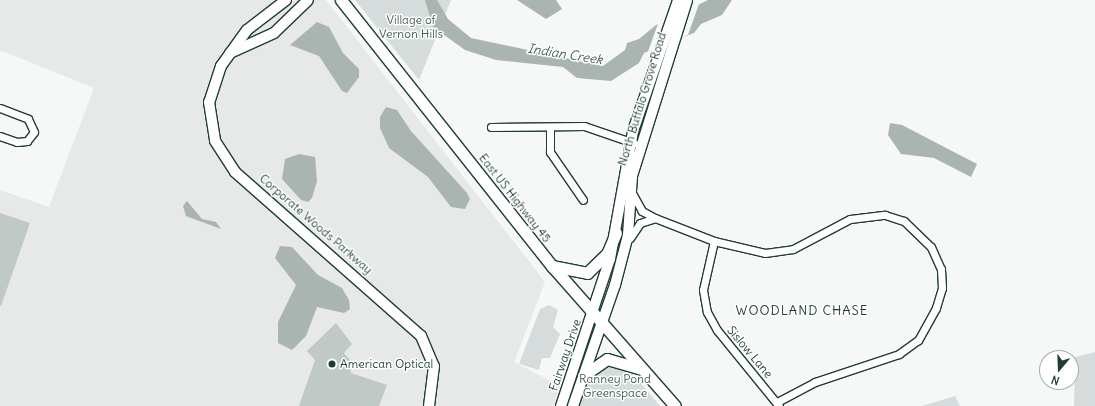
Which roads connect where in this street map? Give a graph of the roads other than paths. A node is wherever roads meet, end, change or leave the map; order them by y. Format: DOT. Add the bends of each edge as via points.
graph roads {
  1 [pos="286,0"];
  2 [pos="308,0"];
  3 [pos="341,0"];
  4 [pos="687,0"];
  5 [pos="679,6"];
  6 [pos="230,53"];
  7 [pos="0,108"];
  8 [pos="491,127"];
  9 [pos="550,127"];
  10 [pos="0,136"];
  11 [pos="635,143"];
  12 [pos="630,188"];
  13 [pos="583,200"];
  14 [pos="655,218"];
  15 [pos="616,232"];
  16 [pos="714,241"];
  17 [pos="552,266"];
  18 [pos="618,273"];
  19 [pos="594,313"];
  20 [pos="603,323"];
  21 [pos="644,370"];
  22 [pos="584,375"];
  23 [pos="778,404"];
  24 [pos="429,406"];
  25 [pos="561,406"];
  26 [pos="573,406"];
  27 [pos="675,406"];
  1 -- 6 [label="main road, Corporate Woods Parkway" via="247,30"];
  2 -- 6 [label="main road" via="274,33"];
  3 -- 17 [label="main road, East US Highway 45"];
  4 -- 5 [label="main road, North Buffalo Grove Road"];
  5 -- 11 [label="main road, North Buffalo Grove Road"];
  6 -- 24 [label="main road, Corporate Woods Parkway" via="214,81 209,102 211,127 220,152 235,172 421,336 434,366"];
  7 -- 10 [label="street" via="28,118 34,132 27,141 17,142"];
  8 -- 9 [label="street"];
  9 -- 11 [label="street" via="588,126"];
  9 -- 13 [label="street" via="550,152"];
  11 -- 12 [label="main road, North Buffalo Grove Road"];
  11 -- 15 [label="main road, North Buffalo Grove Road"];
  12 -- 14 [label="street" via="642,211"];
  12 -- 18 [label="main road, North Buffalo Grove Road" via="628,235"];
  14 -- 16 [label="street"];
  14 -- 18 [label="street" via="634,228 625,263"];
  15 -- 17 [label="main road" via="607,254 598,266 587,273"];
  15 -- 19 [label="main road, North Buffalo Grove Road"];
  16 -- 23 [label="street, Sislow Lane" via="703,290 707,312 717,330"];
  16 -- 23 [label="street" via="765,254 793,249 850,219 885,215 904,221 924,238 941,269 942,288 936,308 918,340 899,354 815,382"];
  17 -- 19 [label="main road, East US Highway 45"];
  18 -- 20 [label="main road, North Buffalo Grove Road"];
  19 -- 20 [label="main road, East US Highway 45"];
  19 -- 25 [label="main road, Fairway Drive"];
  20 -- 21 [label="main road, East US Highway 45"];
  20 -- 22 [label="main road, Fairway Drive"];
  21 -- 22 [label="main road" via="607,359"];
  21 -- 27 [label="main road, East US Highway 45"];
  22 -- 26 [label="main road, Fairway Drive"];
}
